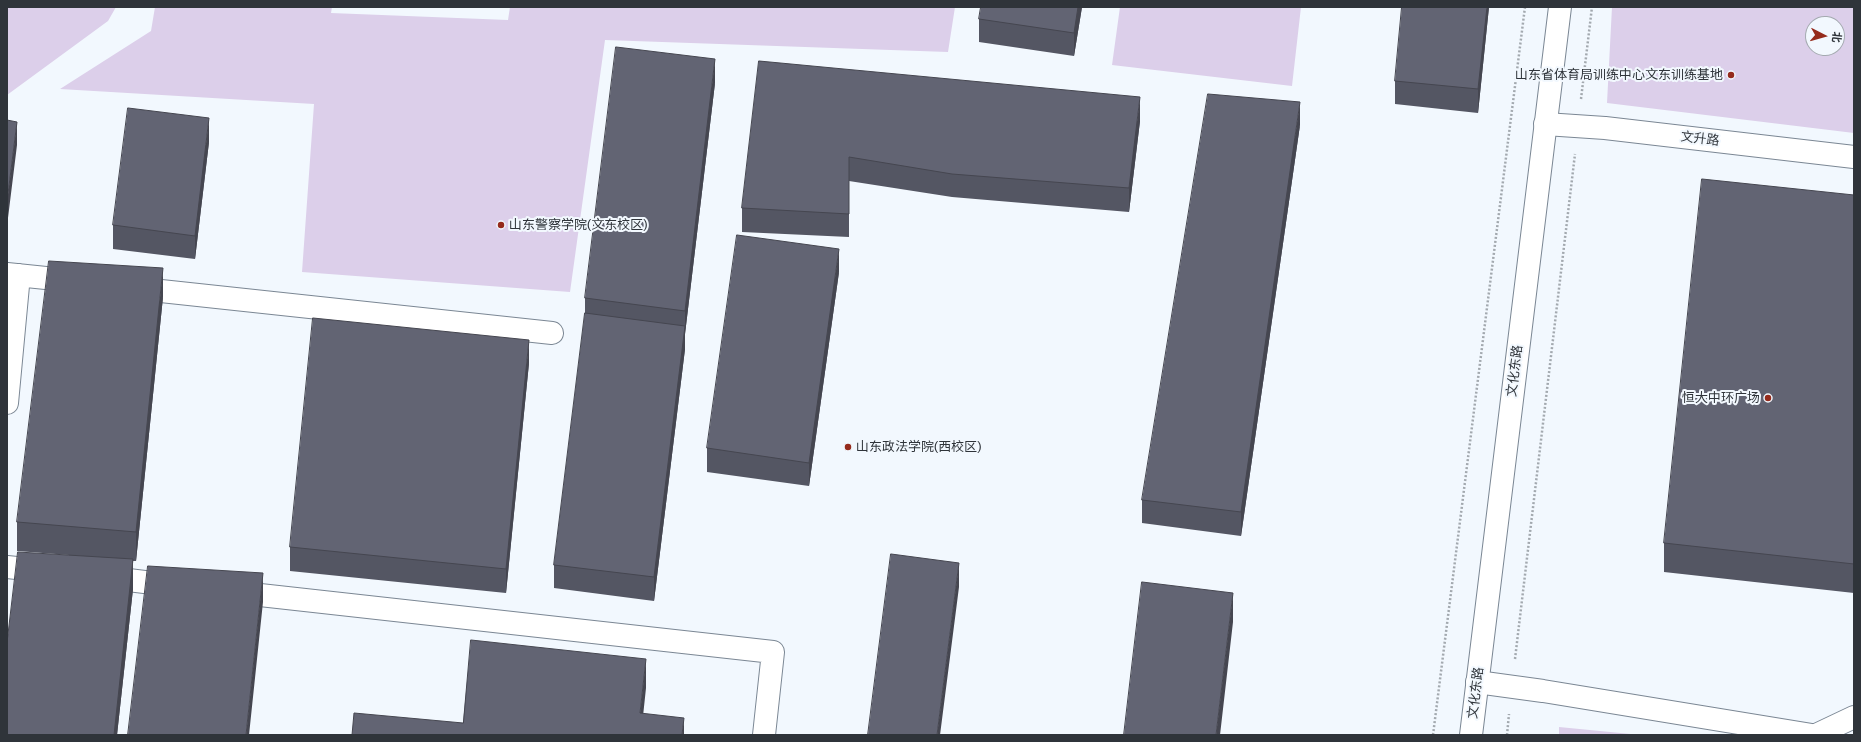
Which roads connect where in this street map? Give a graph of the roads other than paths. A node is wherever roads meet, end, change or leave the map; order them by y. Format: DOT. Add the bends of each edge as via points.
graph roads {
  1 [pos="1560,7"];
  2 [pos="1545,124"];
  3 [pos="1854,157"];
  4 [pos="13,274"];
  5 [pos="552,333"];
  6 [pos="7,403"];
  7 [pos="7,567"];
  8 [pos="193,587"];
  9 [pos="217,590"];
  10 [pos="1477,682"];
  11 [pos="1854,717"];
  12 [pos="764,735"];
  13 [pos="1471,735"];
  14 [pos="1812,735"];
  15 [pos="1816,735"];
  1 -- 2 [label="street, 文化东路"];
  2 -- 3 [label="street, 文升路" via="1605,128"];
  2 -- 10 [label="street, 文化东路"];
  4 -- 5 [label="street"];
  4 -- 6 [label="street"];
  7 -- 8 [label="street"];
  9 -- 12 [label="street" via="773,652"];
  10 -- 13 [label="street, 文化东路"];
  10 -- 14 [label="street"];
  11 -- 15 [label="street"];
}
